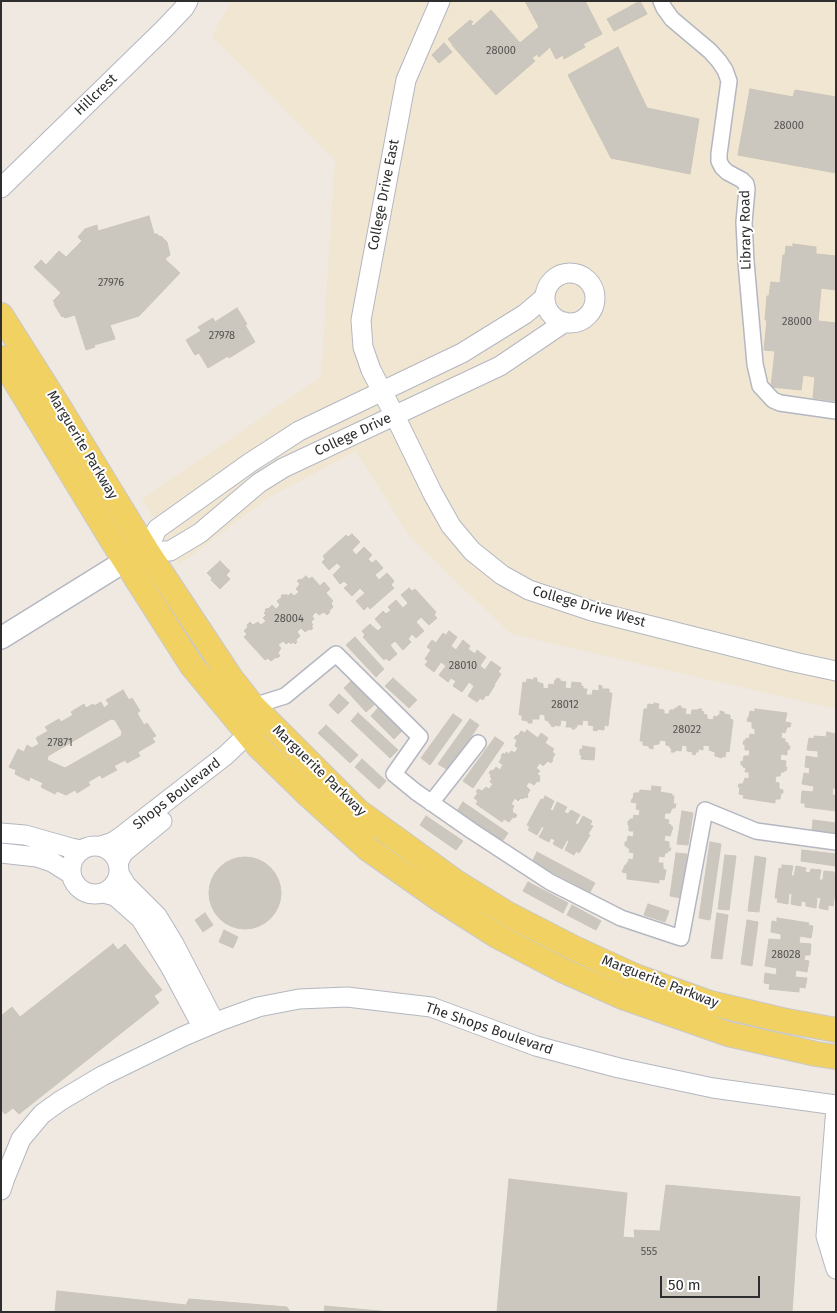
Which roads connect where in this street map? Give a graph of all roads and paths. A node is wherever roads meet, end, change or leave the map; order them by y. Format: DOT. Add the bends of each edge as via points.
graph roads {
  1 [pos="188,1"];
  2 [pos="440,1"];
  3 [pos="661,1"];
  4 [pos="1,188"];
  5 [pos="545,297"];
  6 [pos="1,315"];
  7 [pos="565,322"];
  8 [pos="1,358"];
  9 [pos="383,392"];
  10 [pos="836,411"];
  11 [pos="395,416"];
  12 [pos="147,551"];
  13 [pos="126,560"];
  14 [pos="1,638"];
  15 [pos="836,671"];
  16 [pos="254,706"];
  17 [pos="253,740"];
  18 [pos="478,743"];
  19 [pos="431,803"];
  20 [pos="358,811"];
  21 [pos="1,833"];
  22 [pos="836,842"];
  23 [pos="92,848"];
  24 [pos="1,853"];
  25 [pos="119,869"];
  26 [pos="72,874"];
  27 [pos="104,893"];
  28 [pos="209,1025"];
  29 [pos="836,1030"];
  30 [pos="836,1057"];
  31 [pos="836,1106"];
  32 [pos="1,1190"];
  33 [pos="836,1269"];
  1 -- 4 [label="street, Hillcrest" via="164,29"];
  2 -- 9 [label="street, College Drive East" via="406,80 361,320 363,347"];
  3 -- 10 [label="street, Library Road" via="672,19 710,50 729,81 719,161 727,172 746,184 747,189 744,222 746,262 754,364 760,386 780,403"];
  5 -- 7 [label="street" via="553,316"];
  5 -- 7 [label="street, College Drive" via="551,282 564,274 579,275 591,285 594,300 588,314 582,320"];
  5 -- 9 [label="street, College Drive" via="525,314 462,353"];
  6 -- 12 [label="main road, Marguerite Parkway"];
  7 -- 11 [label="street, College Drive" via="500,366"];
  8 -- 13 [label="main road, Marguerite Parkway"];
  9 -- 11 [label="street, College Drive West"];
  9 -- 12 [label="street, College Drive" via="299,431 251,462 157,530"];
  11 -- 12 [label="street, College Drive" via="283,468 259,483 200,533 170,552"];
  11 -- 15 [label="street, College Drive West" via="451,526 472,550 502,575 529,590 592,611"];
  12 -- 13 [label="main road, College Drive"];
  12 -- 16 [label="main road, Marguerite Parkway" via="231,678"];
  13 -- 14 [label="main road, College Drive"];
  13 -- 17 [label="main road, Marguerite Parkway" via="192,666"];
  16 -- 19 [label="street" via="285,696 336,654 420,737 394,774"];
  16 -- 20 [label="main road, Marguerite Parkway"];
  17 -- 20 [label="main road" via="267,739 336,805"];
  17 -- 23 [label="street, Shops Boulevard" via="226,755 123,835"];
  17 -- 25 [label="street, Shops Boulevard" via="234,764 122,853"];
  17 -- 30 [label="main road, Marguerite Parkway" via="368,849 497,936 562,970 634,1001 728,1034"];
  18 -- 19 [label="street"];
  19 -- 22 [label="street" via="550,882 621,918 681,938 705,810 756,830"];
  20 -- 29 [label="main road, Marguerite Parkway" via="456,882 508,914 617,968 710,1003"];
  21 -- 23 [label="street" via="25,835 71,848"];
  23 -- 25 [label="street" via="112,852"];
  23 -- 26 [label="street" via="78,853 72,864"];
  24 -- 26 [label="street" via="37,857"];
  25 -- 27 [label="street, Shops Boulevard" via="115,884"];
  25 -- 28 [label="street" via="126,886 157,916 174,944"];
  26 -- 27 [label="street" via="82,890 89,894"];
  27 -- 28 [label="street" via="115,896 141,919"];
  28 -- 31 [label="street, The Shops Boulevard" via="258,1007 299,999 347,997 432,1007 536,1046 619,1068 713,1088"];
  28 -- 32 [label="street, The Shops Boulevard" via="96,1079 42,1114 22,1139"];
  31 -- 33 [label="street, The Shops Boulevard" via="826,1236"];
}
